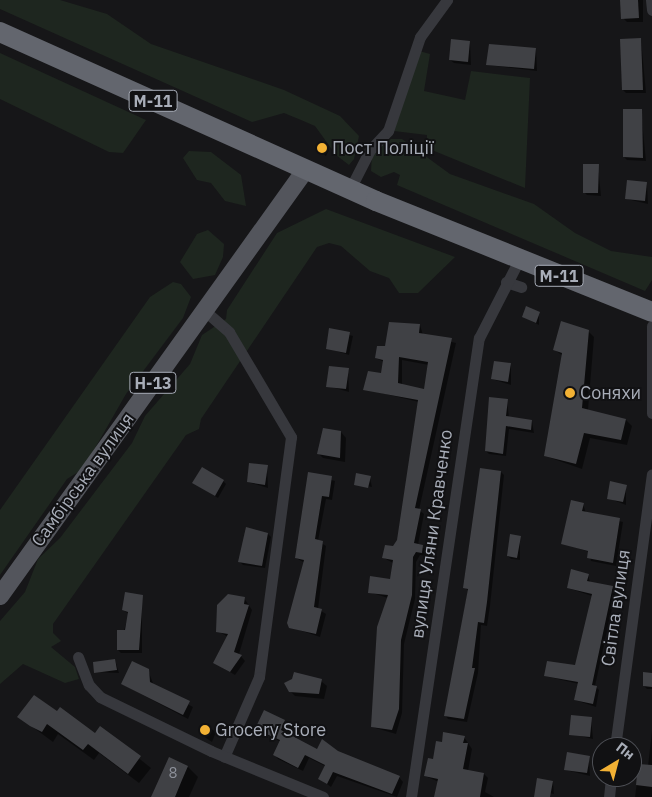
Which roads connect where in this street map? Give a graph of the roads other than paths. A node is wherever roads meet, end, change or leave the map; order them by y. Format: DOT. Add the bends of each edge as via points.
graph roads {
  1 [pos="447,0"];
  2 [pos="651,0"];
  3 [pos="652,10"];
  4 [pos="0,32"];
  5 [pos="306,169"];
  6 [pos="350,189"];
  7 [pos="519,260"];
  8 [pos="506,282"];
  9 [pos="521,287"];
  10 [pos="205,311"];
  11 [pos="652,312"];
  12 [pos="652,326"];
  13 [pos="652,413"];
  14 [pos="652,474"];
  15 [pos="0,596"];
  16 [pos="78,657"];
  17 [pos="616,737"];
  18 [pos="224,757"];
  19 [pos="323,797"];
  20 [pos="411,797"];
  1 -- 6 [label="street" via="420,37 388,131 370,150"];
  2 -- 3 [label="street"];
  4 -- 5 [label="highway, М-11"];
  5 -- 6 [label="highway, М-11"];
  5 -- 10 [label="main road, Самбірська вулиця / Н-13"];
  6 -- 7 [label="highway, М-11"];
  7 -- 8 [label="street, вулиця Уляни Кравченко"];
  7 -- 11 [label="highway, М-11"];
  8 -- 9 [label="street"];
  8 -- 20 [label="street, вулиця Уляни Кравченко" via="479,338"];
  10 -- 15 [label="main road, Самбірська вулиця / Н-13"];
  10 -- 18 [label="street" via="229,332 291,438 259,677"];
  12 -- 13 [label="street"];
  14 -- 17 [label="street, Світла вулиця"];
  16 -- 18 [label="street" via="89,685 100,697"];
  18 -- 19 [label="street"];
}
